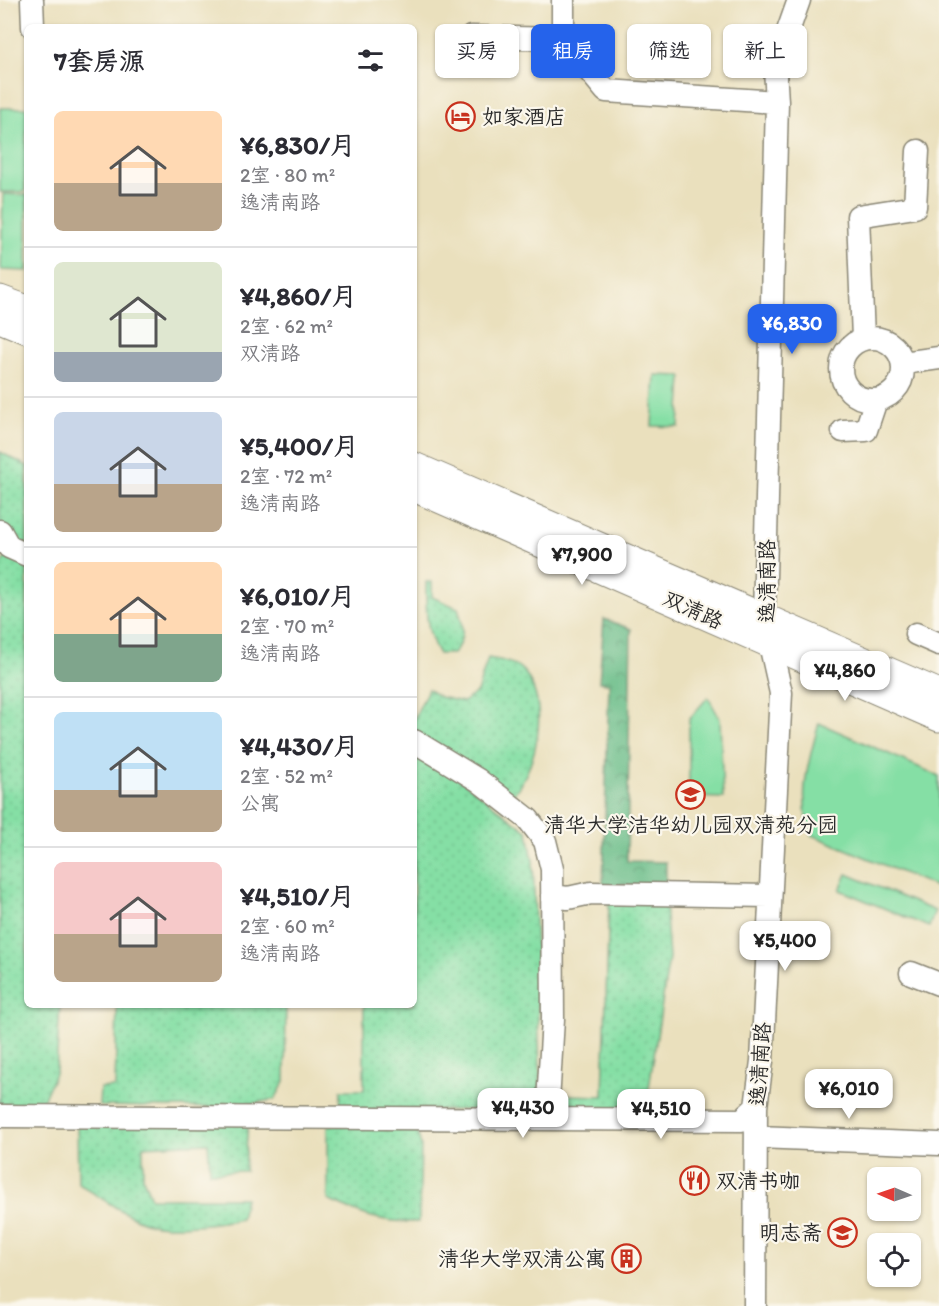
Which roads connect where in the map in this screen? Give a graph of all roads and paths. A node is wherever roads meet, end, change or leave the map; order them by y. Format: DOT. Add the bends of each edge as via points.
graph roads {
  1 [pos="32,0"];
  2 [pos="563,0"];
  3 [pos="799,0"];
  4 [pos="33,24"];
  5 [pos="563,24"];
  6 [pos="595,78"];
  7 [pos="777,102"];
  8 [pos="918,151"];
  9 [pos="0,298"];
  10 [pos="24,308"];
  11 [pos="0,319"];
  12 [pos="24,329"];
  13 [pos="863,338"];
  14 [pos="939,358"];
  15 [pos="903,363"];
  16 [pos="876,400"];
  17 [pos="843,431"];
  18 [pos="417,467"];
  19 [pos="417,489"];
  20 [pos="764,617"];
  21 [pos="916,634"];
  22 [pos="939,644"];
  23 [pos="769,645"];
  24 [pos="939,693"];
  25 [pos="939,718"];
  26 [pos="417,743"];
  27 [pos="552,896"];
  28 [pos="769,896"];
  29 [pos="911,973"];
  30 [pos="939,984"];
  31 [pos="756,1107"];
  32 [pos="0,1116"];
  33 [pos="547,1119"];
  34 [pos="757,1137"];
  35 [pos="939,1144"];
  36 [pos="755,1306"];
  1 -- 4 [label="street"];
  2 -- 5 [label="street"];
  3 -- 7 [label="street, 逸清南路" via="775,68"];
  6 -- 7 [label="street" via="606,91"];
  7 -- 20 [label="street, 逸清南路"];
  8 -- 13 [label="street" via="915,207 858,216"];
  9 -- 10 [label="main road"];
  11 -- 12 [label="main road"];
  13 -- 15 [label="street" via="884,339 893,345"];
  13 -- 16 [label="street" via="846,351 841,371 849,390 866,400"];
  14 -- 15 [label="street"];
  15 -- 16 [label="street" via="903,373 894,391"];
  16 -- 17 [label="street" via="866,430"];
  18 -- 20 [label="main road, 双清路"];
  19 -- 23 [label="main road, 双清路"];
  20 -- 23 [label="street, 逸清南路"];
  20 -- 24 [label="main road, 双清路"];
  21 -- 22 [label="street"];
  23 -- 25 [label="main road, 双清路"];
  23 -- 28 [label="street, 逸清南路" via="781,693"];
  26 -- 27 [label="street" via="478,780 528,819 545,841 552,869"];
  27 -- 28 [label="street"];
  27 -- 33 [label="street" via="553,1019"];
  28 -- 31 [label="street, 逸清南路" via="762,1061"];
  29 -- 30 [label="street"];
  31 -- 33 [label="street" via="742,1120"];
  31 -- 34 [label="street, 逸清南路"];
  32 -- 33 [label="street"];
  34 -- 35 [label="street"];
  34 -- 36 [label="street, 逸清南路"];
}
